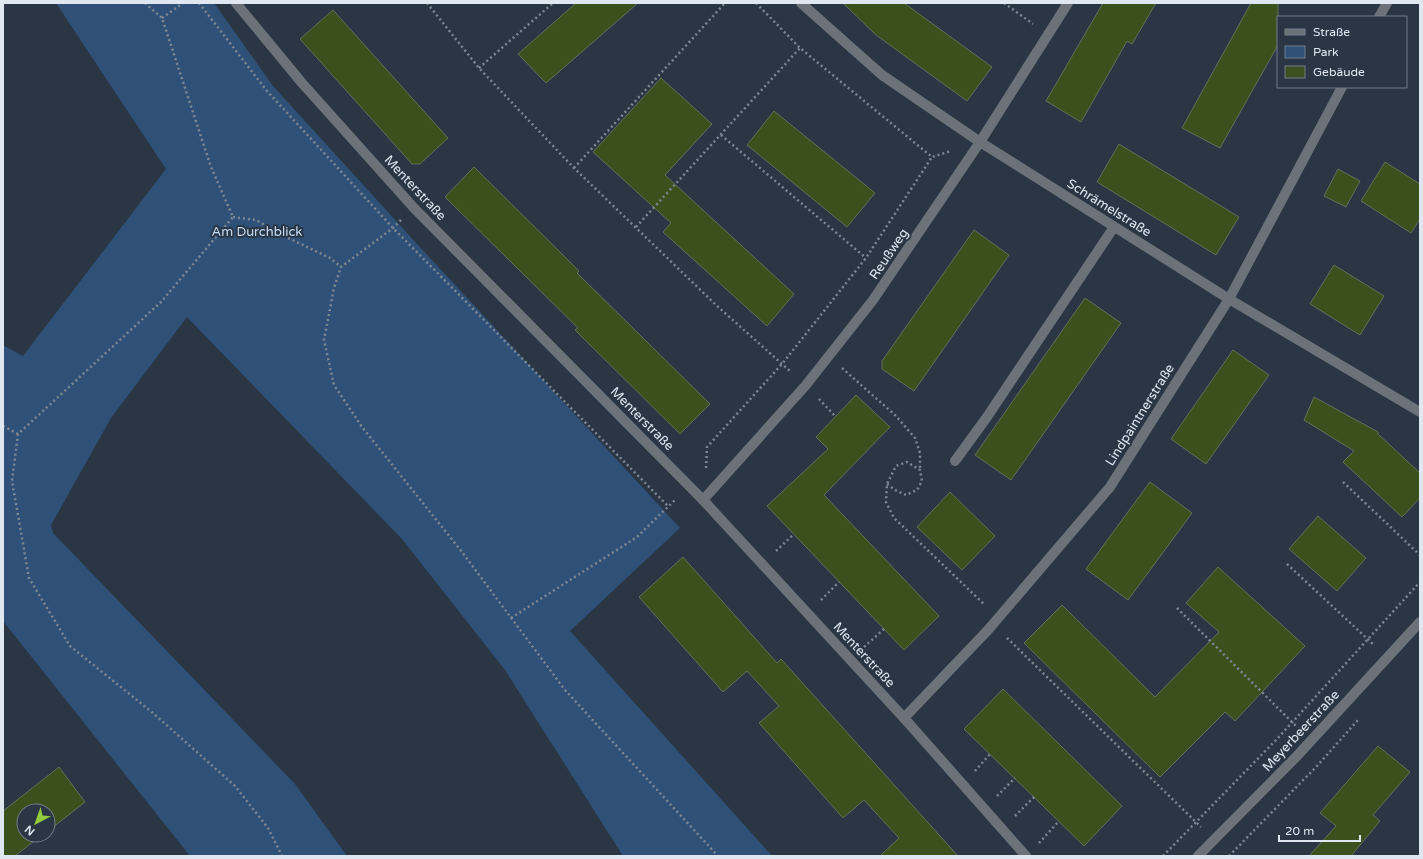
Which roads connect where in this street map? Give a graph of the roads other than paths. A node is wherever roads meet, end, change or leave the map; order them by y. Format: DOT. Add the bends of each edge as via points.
graph roads {
  1 [pos="236,3"];
  2 [pos="801,3"];
  3 [pos="1068,3"];
  4 [pos="1386,3"];
  5 [pos="1380,16"];
  6 [pos="1341,88"];
  7 [pos="980,142"];
  8 [pos="1114,227"];
  9 [pos="1229,299"];
  10 [pos="1420,412"];
  11 [pos="955,461"];
  12 [pos="703,500"];
  13 [pos="1420,622"];
  14 [pos="904,718"];
  15 [pos="1026,856"];
  16 [pos="1198,856"];
  1 -- 12 [label="street, Menterstraße" via="302,84 414,208"];
  2 -- 7 [label="street, Schrämelstraße" via="882,75"];
  3 -- 7 [label="street, Reußweg"];
  4 -- 5 [label="street"];
  6 -- 9 [label="street, Lindpaintnerstraße"];
  7 -- 8 [label="street, Schrämelstraße"];
  7 -- 12 [label="street, Reußweg" via="873,300 806,385"];
  8 -- 9 [label="street, Schrämelstraße"];
  8 -- 11 [label="street"];
  9 -- 10 [label="street, Schrämelstraße"];
  9 -- 14 [label="street, Lindpaintnerstraße" via="1110,488 996,621"];
  12 -- 14 [label="street, Menterstraße"];
  13 -- 16 [label="street, Meyerbeerstraße" via="1311,741"];
  14 -- 15 [label="street, Menterstraße"];
}
